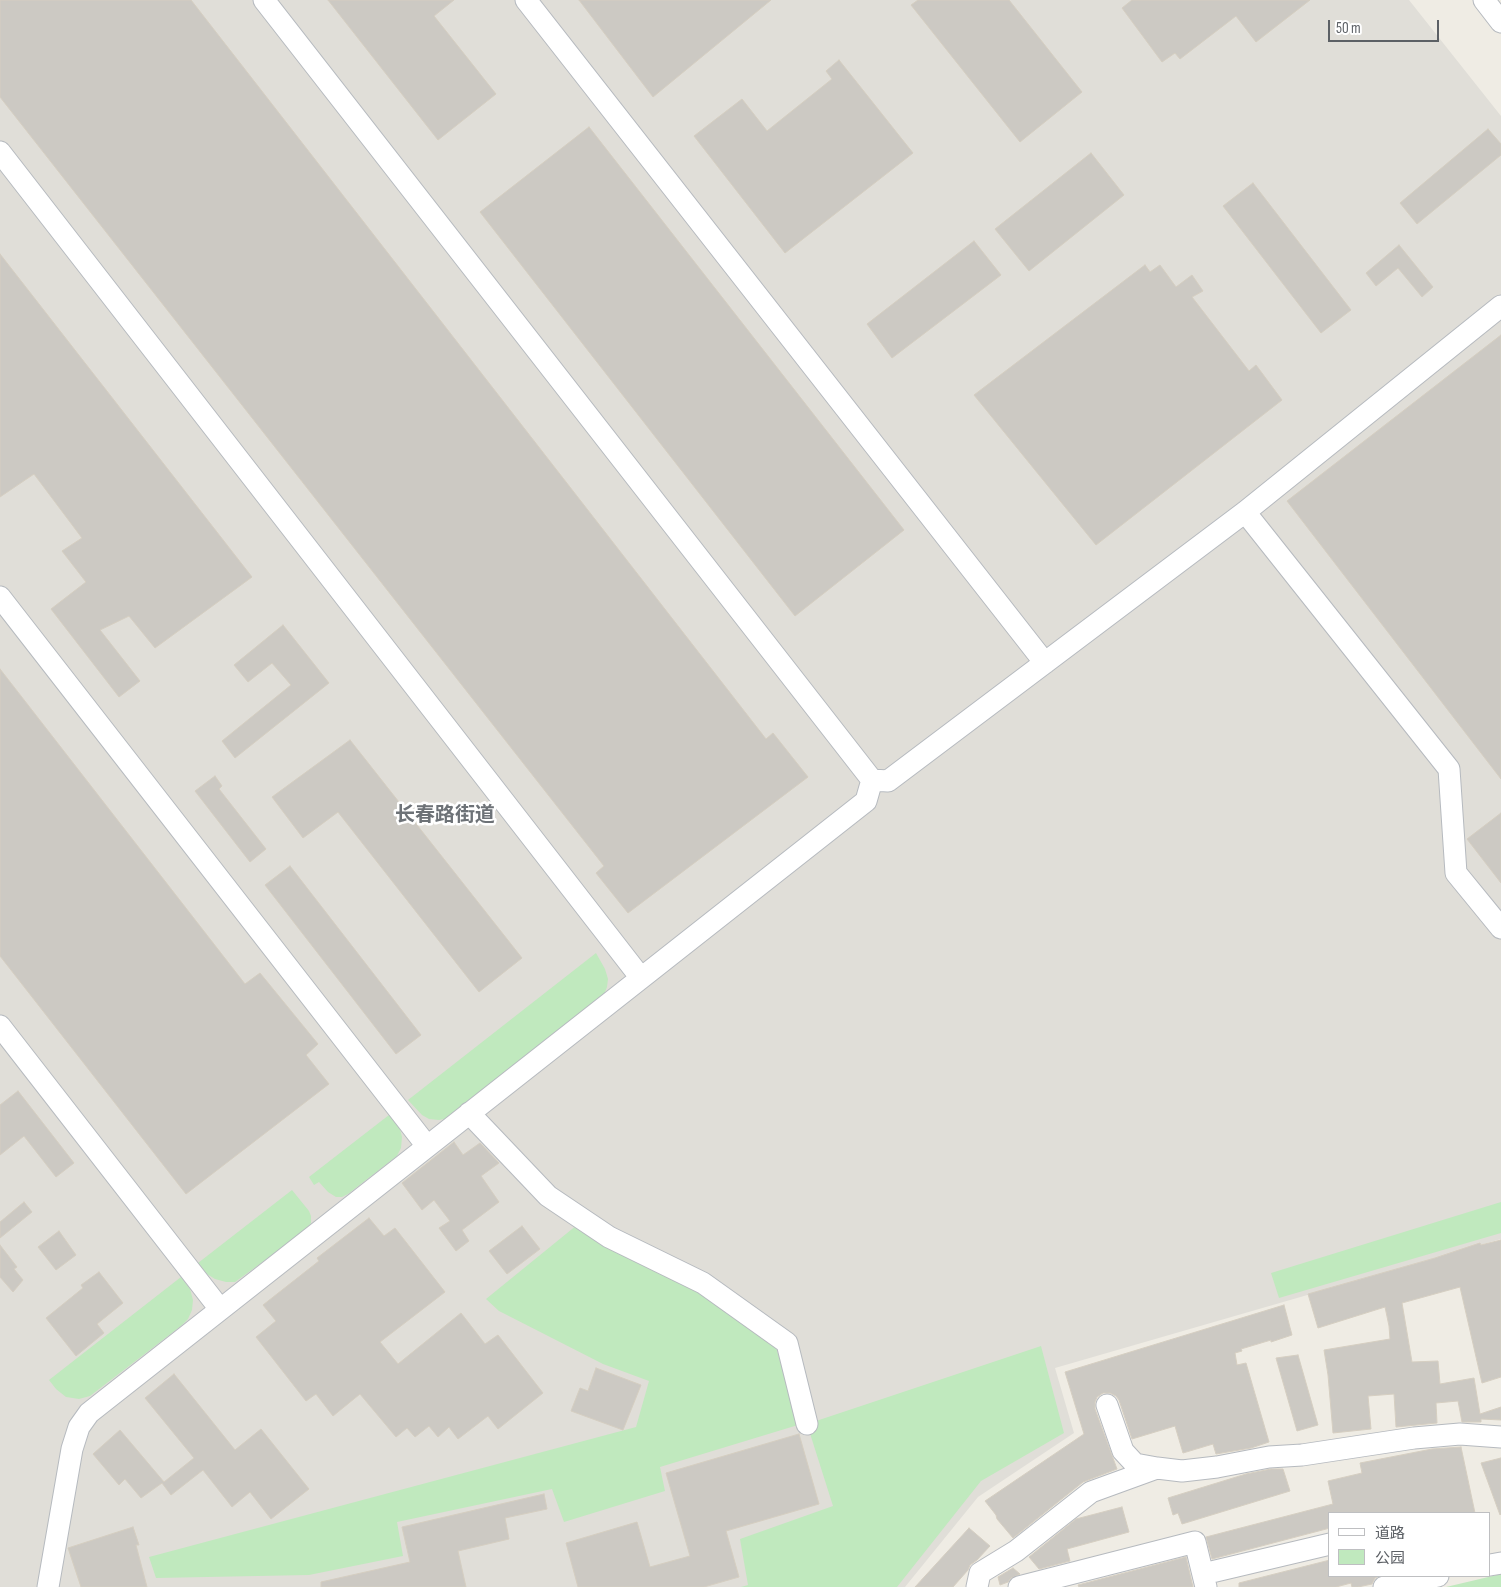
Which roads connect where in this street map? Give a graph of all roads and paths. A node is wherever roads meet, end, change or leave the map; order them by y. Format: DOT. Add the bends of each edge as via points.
graph roads {
  1 [pos="264,0"];
  2 [pos="526,0"];
  3 [pos="1484,0"];
  4 [pos="1501,22"];
  5 [pos="0,152"];
  6 [pos="1501,306"];
  7 [pos="1245,512"];
  8 [pos="0,596"];
  9 [pos="1045,662"];
  10 [pos="872,780"];
  11 [pos="1501,928"];
  12 [pos="641,978"];
  13 [pos="0,1026"];
  14 [pos="469,1114"];
  15 [pos="427,1146"];
  16 [pos="220,1309"];
  17 [pos="1107,1405"];
  18 [pos="808,1424"];
  19 [pos="1501,1437"];
  20 [pos="1157,1468"];
  21 [pos="1328,1545"];
  22 [pos="1433,1577"];
  23 [pos="1063,1581"];
  24 [pos="1205,1581"];
  25 [pos="48,1587"];
  26 [pos="978,1587"];
  27 [pos="1019,1587"];
  28 [pos="1384,1587"];
  1 -- 10 [label="street"];
  2 -- 9 [label="street"];
  3 -- 4 [label="street"];
  5 -- 12 [label="street"];
  6 -- 7 [label="street"];
  7 -- 9 [label="street"];
  7 -- 11 [label="street" via="1449,769 1456,873"];
  8 -- 15 [label="street"];
  9 -- 10 [label="street" via="888,781"];
  10 -- 12 [label="street" via="866,801"];
  12 -- 14 [label="street"];
  13 -- 16 [label="street"];
  14 -- 15 [label="street"];
  14 -- 18 [label="street" via="548,1196 608,1237 703,1283 787,1343"];
  15 -- 16 [label="street"];
  16 -- 25 [label="street" via="89,1412 79,1427 72,1449"];
  17 -- 20 [label="street" via="1122,1451 1135,1464"];
  19 -- 20 [label="street" via="1460,1434 1414,1438 1217,1467 1182,1471"];
  20 -- 26 [label="street" via="1091,1492 1016,1551 980,1573"];
  21 -- 24 [label="street"];
  22 -- 28 [label="street"];
  23 -- 24 [label="street" via="1195,1542"];
  23 -- 27 [label="street"];
}
